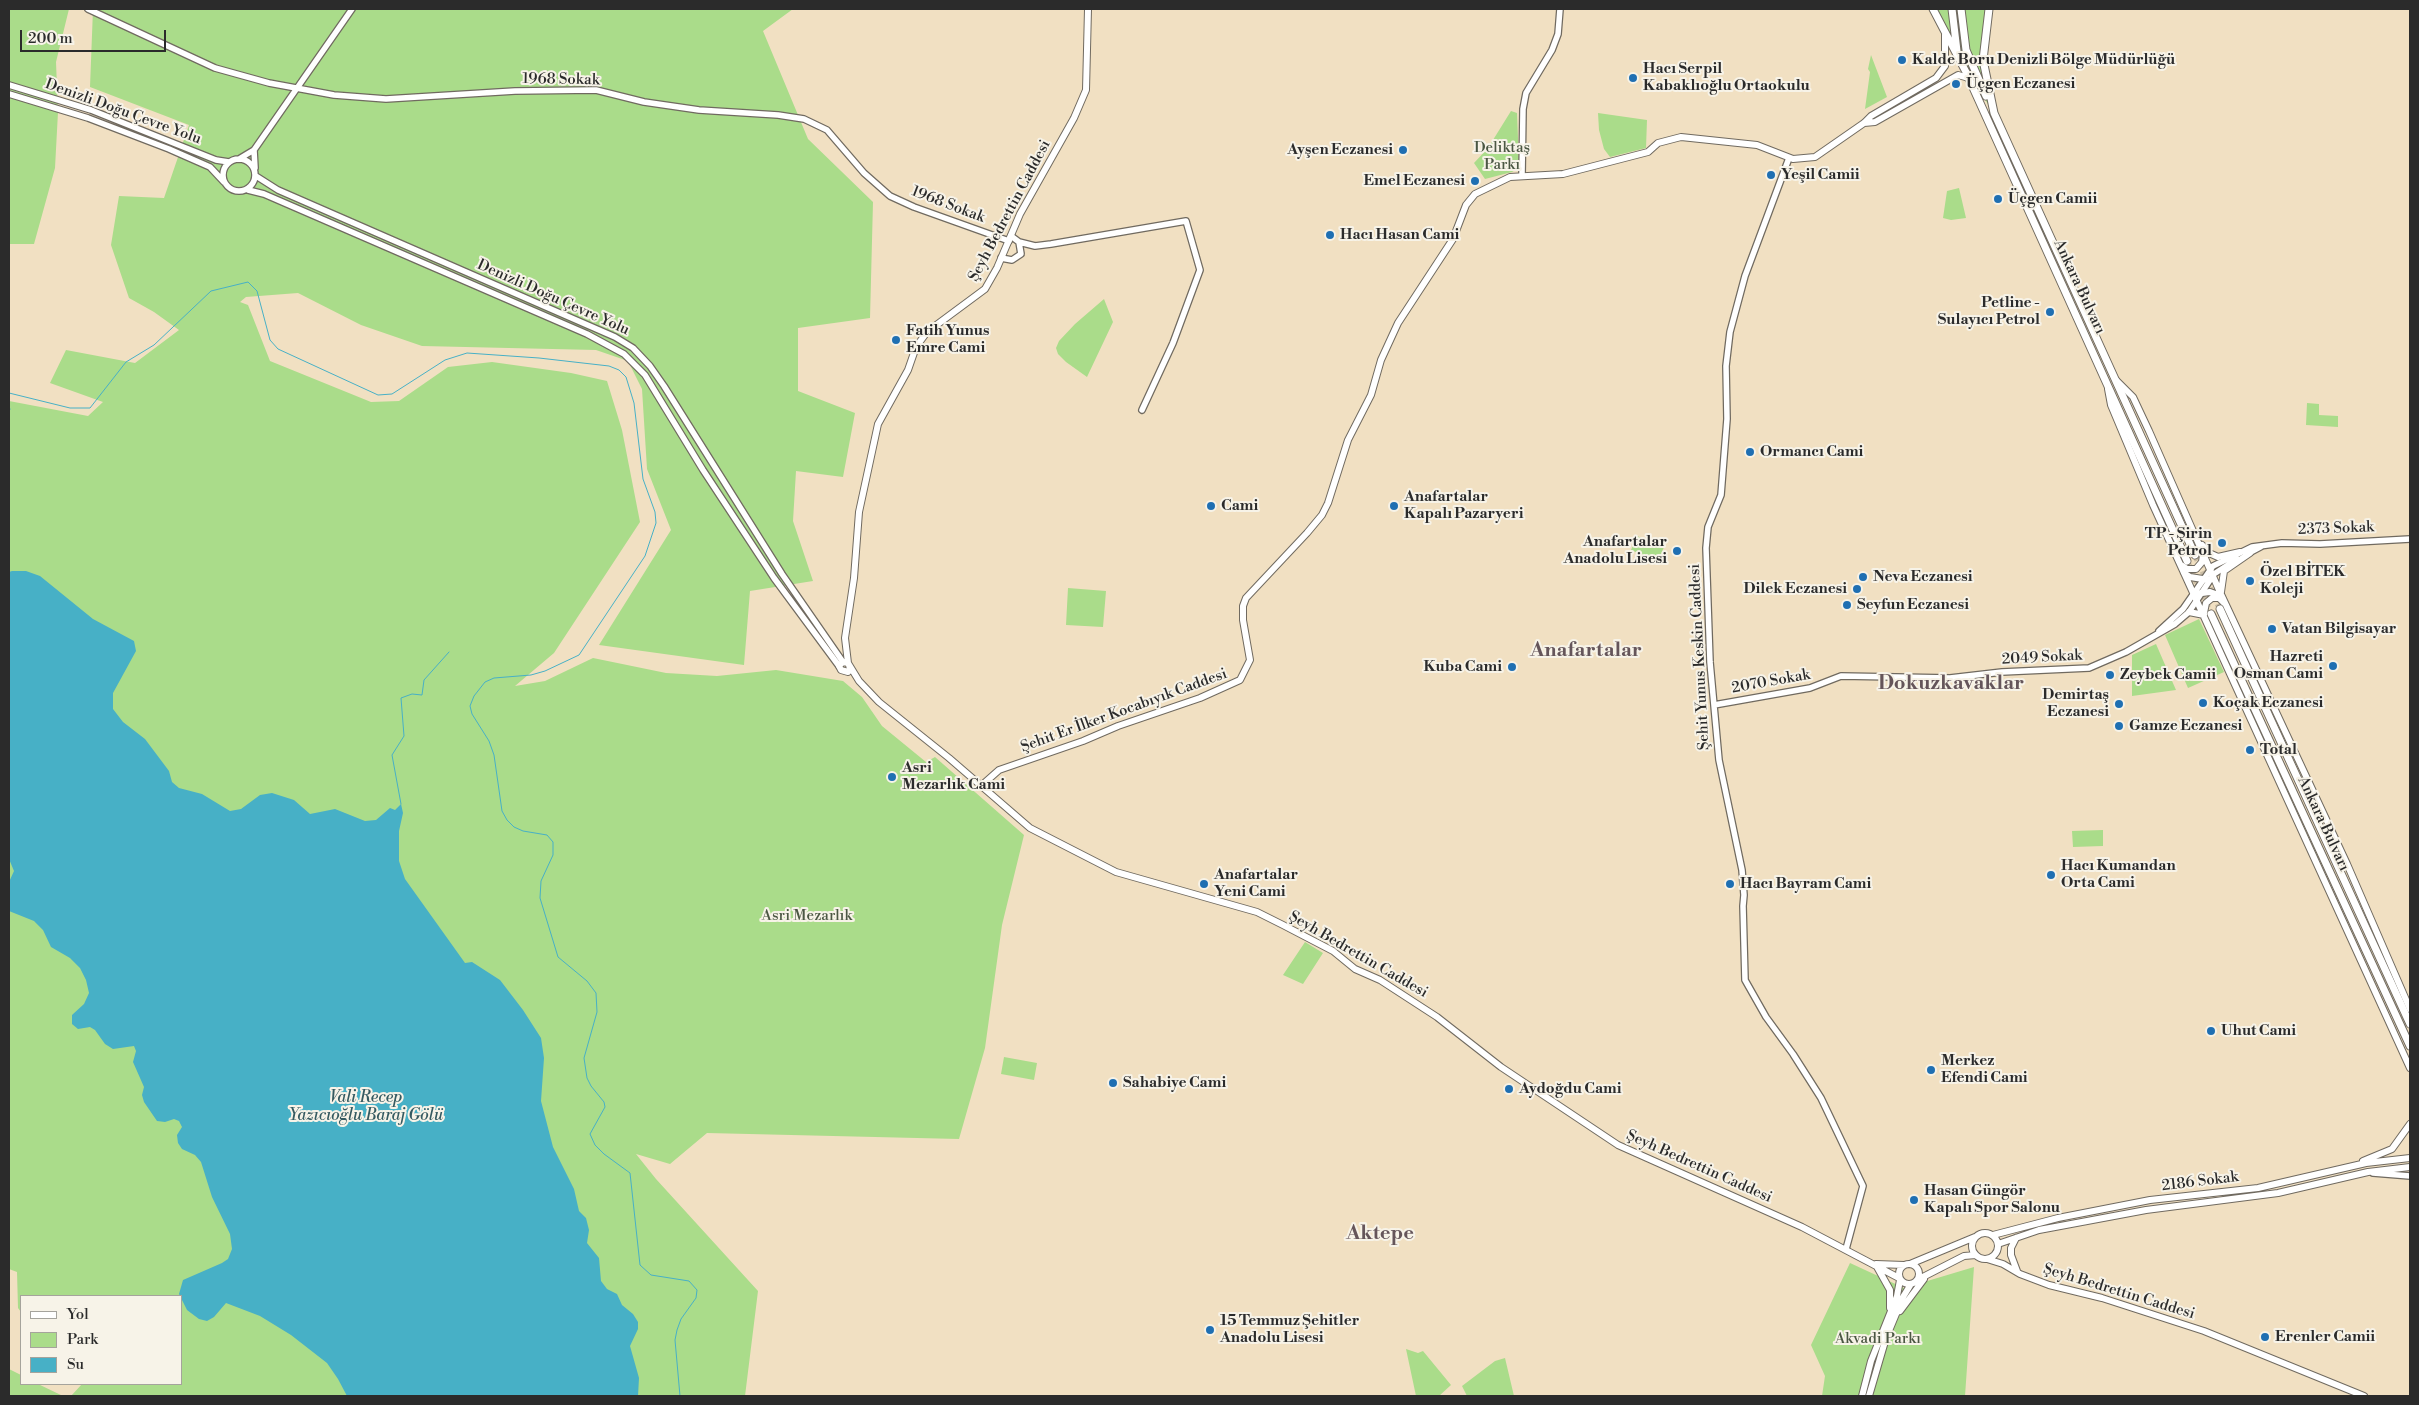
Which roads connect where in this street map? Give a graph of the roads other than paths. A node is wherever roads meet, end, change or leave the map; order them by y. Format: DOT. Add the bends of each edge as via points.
graph roads {
  1 [pos="88,9"];
  2 [pos="352,9"];
  3 [pos="1088,9"];
  4 [pos="1560,9"];
  5 [pos="1933,9"];
  6 [pos="1952,9"];
  7 [pos="1961,9"];
  8 [pos="1989,9"];
  9 [pos="1945,35"];
  10 [pos="1958,57"];
  11 [pos="1969,78"];
  12 [pos="9,85"];
  13 [pos="297,88"];
  14 [pos="9,94"];
  15 [pos="1994,113"];
  16 [pos="1864,123"];
  17 [pos="254,150"];
  18 [pos="1789,158"];
  19 [pos="239,159"];
  20 [pos="229,162"];
  21 [pos="256,173"];
  22 [pos="1522,176"];
  23 [pos="224,182"];
  24 [pos="248,190"];
  25 [pos="1010,239"];
  26 [pos="1020,242"];
  27 [pos="1035,246"];
  28 [pos="1021,254"];
  29 [pos="1001,258"];
  30 [pos="2116,379"];
  31 [pos="1142,410"];
  32 [pos="2196,537"];
  33 [pos="2410,538"];
  34 [pos="2262,546"];
  35 [pos="2240,552"];
  36 [pos="2250,553"];
  37 [pos="2199,555"];
  38 [pos="2183,562"];
  39 [pos="2183,572"];
  40 [pos="2208,576"];
  41 [pos="2221,595"];
  42 [pos="2197,596"];
  43 [pos="2223,607"];
  44 [pos="2189,612"];
  45 [pos="2208,615"];
  46 [pos="2158,634"];
  47 [pos="845,663"];
  48 [pos="1950,678"];
  49 [pos="859,681"];
  50 [pos="1714,705"];
  51 [pos="981,786"];
  52 [pos="2410,1009"];
  53 [pos="2410,1024"];
  54 [pos="2410,1046"];
  55 [pos="2410,1068"];
  56 [pos="2410,1124"];
  57 [pos="2410,1158"];
  58 [pos="2353,1166"];
  59 [pos="2410,1167"];
  60 [pos="2368,1172"];
  61 [pos="2410,1176"];
  62 [pos="1993,1235"];
  63 [pos="1975,1237"];
  64 [pos="2016,1238"];
  65 [pos="1998,1246"];
  66 [pos="1846,1249"];
  67 [pos="1976,1255"];
  68 [pos="1987,1259"];
  69 [pos="1875,1264"];
  70 [pos="1907,1264"];
  71 [pos="2008,1266"];
  72 [pos="1929,1274"];
  73 [pos="2020,1274"];
  74 [pos="1900,1279"];
  75 [pos="1914,1282"];
  76 [pos="1890,1314"];
  77 [pos="1892,1322"];
  78 [pos="1862,1396"];
  79 [pos="1869,1396"];
  80 [pos="2364,1396"];
  1 -- 13 [label="street, 1968 Sokak" via="215,68"];
  2 -- 13 [label="street"];
  3 -- 25 [label="main road, Şeyh Bedrettin Caddesi" via="1085,95 1020,214"];
  4 -- 22 [label="street" via="1558,34 1552,50 1526,93"];
  5 -- 9 [label="main road, Ankara Bulvarı"];
  6 -- 10 [label="main road"];
  7 -- 15 [label="main road, Ankara Bulvarı" via="1966,50"];
  8 -- 15 [label="main road, Ankara Bulvarı" via="1983,60"];
  9 -- 10 [label="main road, Ankara Bulvarı"];
  9 -- 16 [label="main road, Şehit Er İlker Kocabıyık Caddesi" via="1946,59 1941,73"];
  10 -- 11 [label="main road, Ankara Bulvarı"];
  11 -- 16 [label="main road, Şehit Er İlker Kocabıyık Caddesi" via="1958,75 1875,122"];
  11 -- 38 [label="main road, Ankara Bulvarı" via="2106,381"];
  12 -- 20 [label="street, Denizli Doğu Çevre Yolu" via="91,110 216,160"];
  13 -- 17 [label="street"];
  13 -- 25 [label="street, 1968 Sokak" via="386,99 596,90 644,102 700,110 792,116 827,130 864,173 890,196"];
  14 -- 23 [label="street, Denizli Doğu Çevre Yolu" via="88,118 169,148 210,167"];
  15 -- 30 [label="main road, Ankara Bulvarı"];
  16 -- 18 [label="main road, Şehit Er İlker Kocabıyık Caddesi" via="1820,155 1804,160"];
  17 -- 19 [label="street"];
  17 -- 21 [label="street"];
  18 -- 22 [label="main road, Şehit Er İlker Kocabıyık Caddesi" via="1757,145 1681,137 1658,143 1648,152 1567,173"];
  18 -- 50 [label="street, Şehit Yunus Keskin Caddesi" via="1744,276 1730,332 1721,495 1708,527 1706,548"];
  19 -- 20 [label="street"];
  19 -- 21 [label="street, Denizli Doğu Çevre Yolu" via="249,162"];
  20 -- 23 [label="street" via="223,172"];
  21 -- 24 [label="street" via="255,182"];
  21 -- 47 [label="street, Denizli Doğu Çevre Yolu" via="278,190 615,337 632,348 664,386 782,574"];
  22 -- 51 [label="main road, Şehit Er İlker Kocabıyık Caddesi" via="1502,180 1475,194 1466,204 1453,240 1398,322 1380,360 1371,395 1348,440 1328,503 1308,533 1246,598 1243,620 1250,660 1240,680 1200,698 1005,767"];
  23 -- 24 [label="street, Denizli Doğu Çevre Yolu" via="237,192"];
  24 -- 47 [label="street, Denizli Doğu Çevre Yolu" via="264,194 587,334 624,354 645,375 774,578"];
  25 -- 26 [label="street, 1968 Sokak"];
  25 -- 29 [label="main road, Şeyh Bedrettin Caddesi"];
  26 -- 27 [label="street, 1968 Sokak"];
  26 -- 28 [label="street"];
  27 -- 28 [label="street"];
  27 -- 31 [label="street" via="1186,221 1200,270 1173,343"];
  28 -- 29 [label="street" via="1012,260"];
  29 -- 47 [label="main road, Şeyh Bedrettin Caddesi" via="985,289 927,332 878,424 859,512"];
  30 -- 32 [label="main road" via="2132,397"];
  30 -- 37 [label="main road, Ankara Bulvarı"];
  32 -- 35 [label="main road" via="2213,556"];
  32 -- 37 [label="main road"];
  33 -- 34 [label="street, 2373 Sokak"];
  34 -- 35 [label="street, 2373 Sokak"];
  34 -- 36 [label="street"];
  35 -- 40 [label="street, 2373 Sokak"];
  36 -- 40 [label="street"];
  36 -- 41 [label="main road" via="2224,571"];
  37 -- 38 [label="main road" via="2202,562 2196,569 2187,569"];
  37 -- 40 [label="main road"];
  38 -- 39 [label="main road"];
  39 -- 40 [label="main road" via="2190,577"];
  39 -- 42 [label="main road"];
  40 -- 41 [label="main road"];
  40 -- 42 [label="street"];
  41 -- 42 [label="main road" via="2215,592"];
  41 -- 43 [label="main road"];
  42 -- 44 [label="street"];
  42 -- 45 [label="main road"];
  42 -- 46 [label="street" via="2161,627"];
  43 -- 45 [label="main road" via="2221,600 2213,598 2206,603"];
  43 -- 52 [label="main road" via="2347,864"];
  43 -- 53 [label="main road, Ankara Bulvarı"];
  44 -- 45 [label="main road"];
  44 -- 46 [label="street"];
  45 -- 54 [label="main road, Ankara Bulvarı"];
  45 -- 55 [label="main road"];
  46 -- 48 [label="street, 2049 Sokak" via="2089,668"];
  47 -- 49 [label="main road, Şeyh Bedrettin Caddesi"];
  47 -- 49 [label="main road" via="850,669 845,673"];
  48 -- 50 [label="street, 2070 Sokak" via="1841,676 1810,688"];
  49 -- 51 [label="main road, Şeyh Bedrettin Caddesi"];
  50 -- 66 [label="street, Şehit Yunus Keskin Caddesi" via="1719,760 1742,870 1745,980 1821,1098 1863,1186"];
  51 -- 66 [label="main road, Şeyh Bedrettin Caddesi" via="1030,828 1116,872 1257,912 1333,951 1355,968 1380,980 1437,1017 1501,1067 1618,1145"];
  56 -- 58 [label="main road" via="2392,1149"];
  57 -- 58 [label="main road, 2186 Sokak"];
  58 -- 62 [label="main road, 2186 Sokak" via="2258,1188 2131,1204"];
  59 -- 60 [label="main road, 2186 Sokak"];
  60 -- 61 [label="street"];
  60 -- 64 [label="main road, 2186 Sokak" via="2278,1193 2146,1210 2039,1230"];
  62 -- 63 [label="main road" via="1984,1232"];
  62 -- 65 [label="main road"];
  63 -- 67 [label="main road" via="1972,1247"];
  63 -- 70 [label="main road, Şeyh Bedrettin Caddesi"];
  64 -- 65 [label="main road, 2186 Sokak"];
  64 -- 73 [label="main road" via="2011,1255"];
  65 -- 68 [label="main road" via="1995,1255"];
  65 -- 71 [label="main road, Şeyh Bedrettin Caddesi"];
  66 -- 69 [label="main road, Şeyh Bedrettin Caddesi"];
  67 -- 68 [label="main road"];
  67 -- 72 [label="main road" via="1964,1256"];
  68 -- 71 [label="main road, Şeyh Bedrettin Caddesi"];
  69 -- 70 [label="main road, Şeyh Bedrettin Caddesi"];
  69 -- 74 [label="main road, Şeyh Bedrettin Caddesi"];
  69 -- 76 [label="main road" via="1890,1290"];
  70 -- 74 [label="main road" via="1899,1270"];
  70 -- 75 [label="main road" via="1918,1270"];
  71 -- 73 [label="main road, Şeyh Bedrettin Caddesi"];
  72 -- 75 [label="main road"];
  72 -- 77 [label="main road"];
  73 -- 80 [label="main road, Şeyh Bedrettin Caddesi" via="2058,1288 2175,1320"];
  74 -- 75 [label="main road" via="1905,1284"];
  74 -- 76 [label="main road"];
  75 -- 77 [label="main road" via="1905,1291"];
  76 -- 78 [label="main road"];
  77 -- 79 [label="main road"];
}
